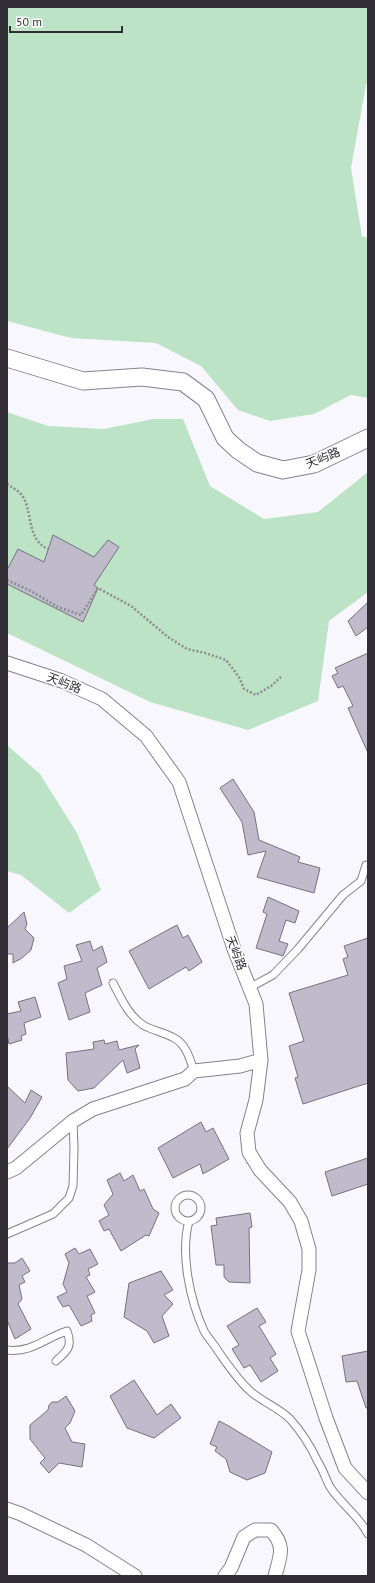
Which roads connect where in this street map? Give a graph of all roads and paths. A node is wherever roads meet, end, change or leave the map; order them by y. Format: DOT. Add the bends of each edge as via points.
graph roads {
  1 [pos="7,358"];
  2 [pos="368,438"];
  3 [pos="7,484"];
  4 [pos="48,549"];
  5 [pos="7,580"];
  6 [pos="7,663"];
  7 [pos="281,677"];
  8 [pos="366,865"];
  9 [pos="113,983"];
  10 [pos="249,988"];
  11 [pos="261,1060"];
  12 [pos="194,1071"];
  13 [pos="73,1121"];
  14 [pos="7,1172"];
  15 [pos="189,1221"];
  16 [pos="7,1234"];
  17 [pos="7,1350"];
  18 [pos="56,1361"];
  19 [pos="368,1493"];
  20 [pos="7,1509"];
  21 [pos="368,1534"];
  22 [pos="135,1576"];
  23 [pos="225,1576"];
  24 [pos="275,1576"];
  1 -- 2 [label="street, 天屿路" via="83,381 142,377 183,382 206,399 225,438 238,450 257,463 284,470 314,464"];
  3 -- 4 [label="path" via="21,494 37,540"];
  5 -- 7 [label="path" via="58,607 81,615 98,588 131,606 168,637 187,649 226,660 239,677 244,689 256,695"];
  6 -- 10 [label="street, 天屿路" via="62,681 102,699 146,736 179,782 231,942"];
  8 -- 10 [label="lane" via="361,881 343,896 298,949 273,975"];
  9 -- 12 [label="lane" via="127,1010 142,1024 175,1038 186,1050"];
  10 -- 11 [label="street, 天屿路" via="256,1004"];
  11 -- 12 [label="street" via="240,1066"];
  11 -- 19 [label="street, 天屿路" via="256,1100 248,1133 250,1152 260,1170 290,1202 301,1221 309,1249 309,1270 298,1331 345,1468"];
  12 -- 13 [label="street" via="185,1079 93,1109"];
  13 -- 14 [label="street" via="16,1168"];
  13 -- 16 [label="lane" via="73,1186 69,1198 53,1214"];
  15 -- 21 [label="lane" via="186,1255 188,1279 205,1332 236,1377 252,1393 289,1418 302,1435 342,1504 355,1515"];
  17 -- 18 [label="lane" via="34,1347 67,1331 70,1340 68,1350"];
  20 -- 22 [label="street" via="86,1545"];
  23 -- 24 [label="street" via="244,1537 255,1530 271,1530 279,1539 281,1549"];
}
